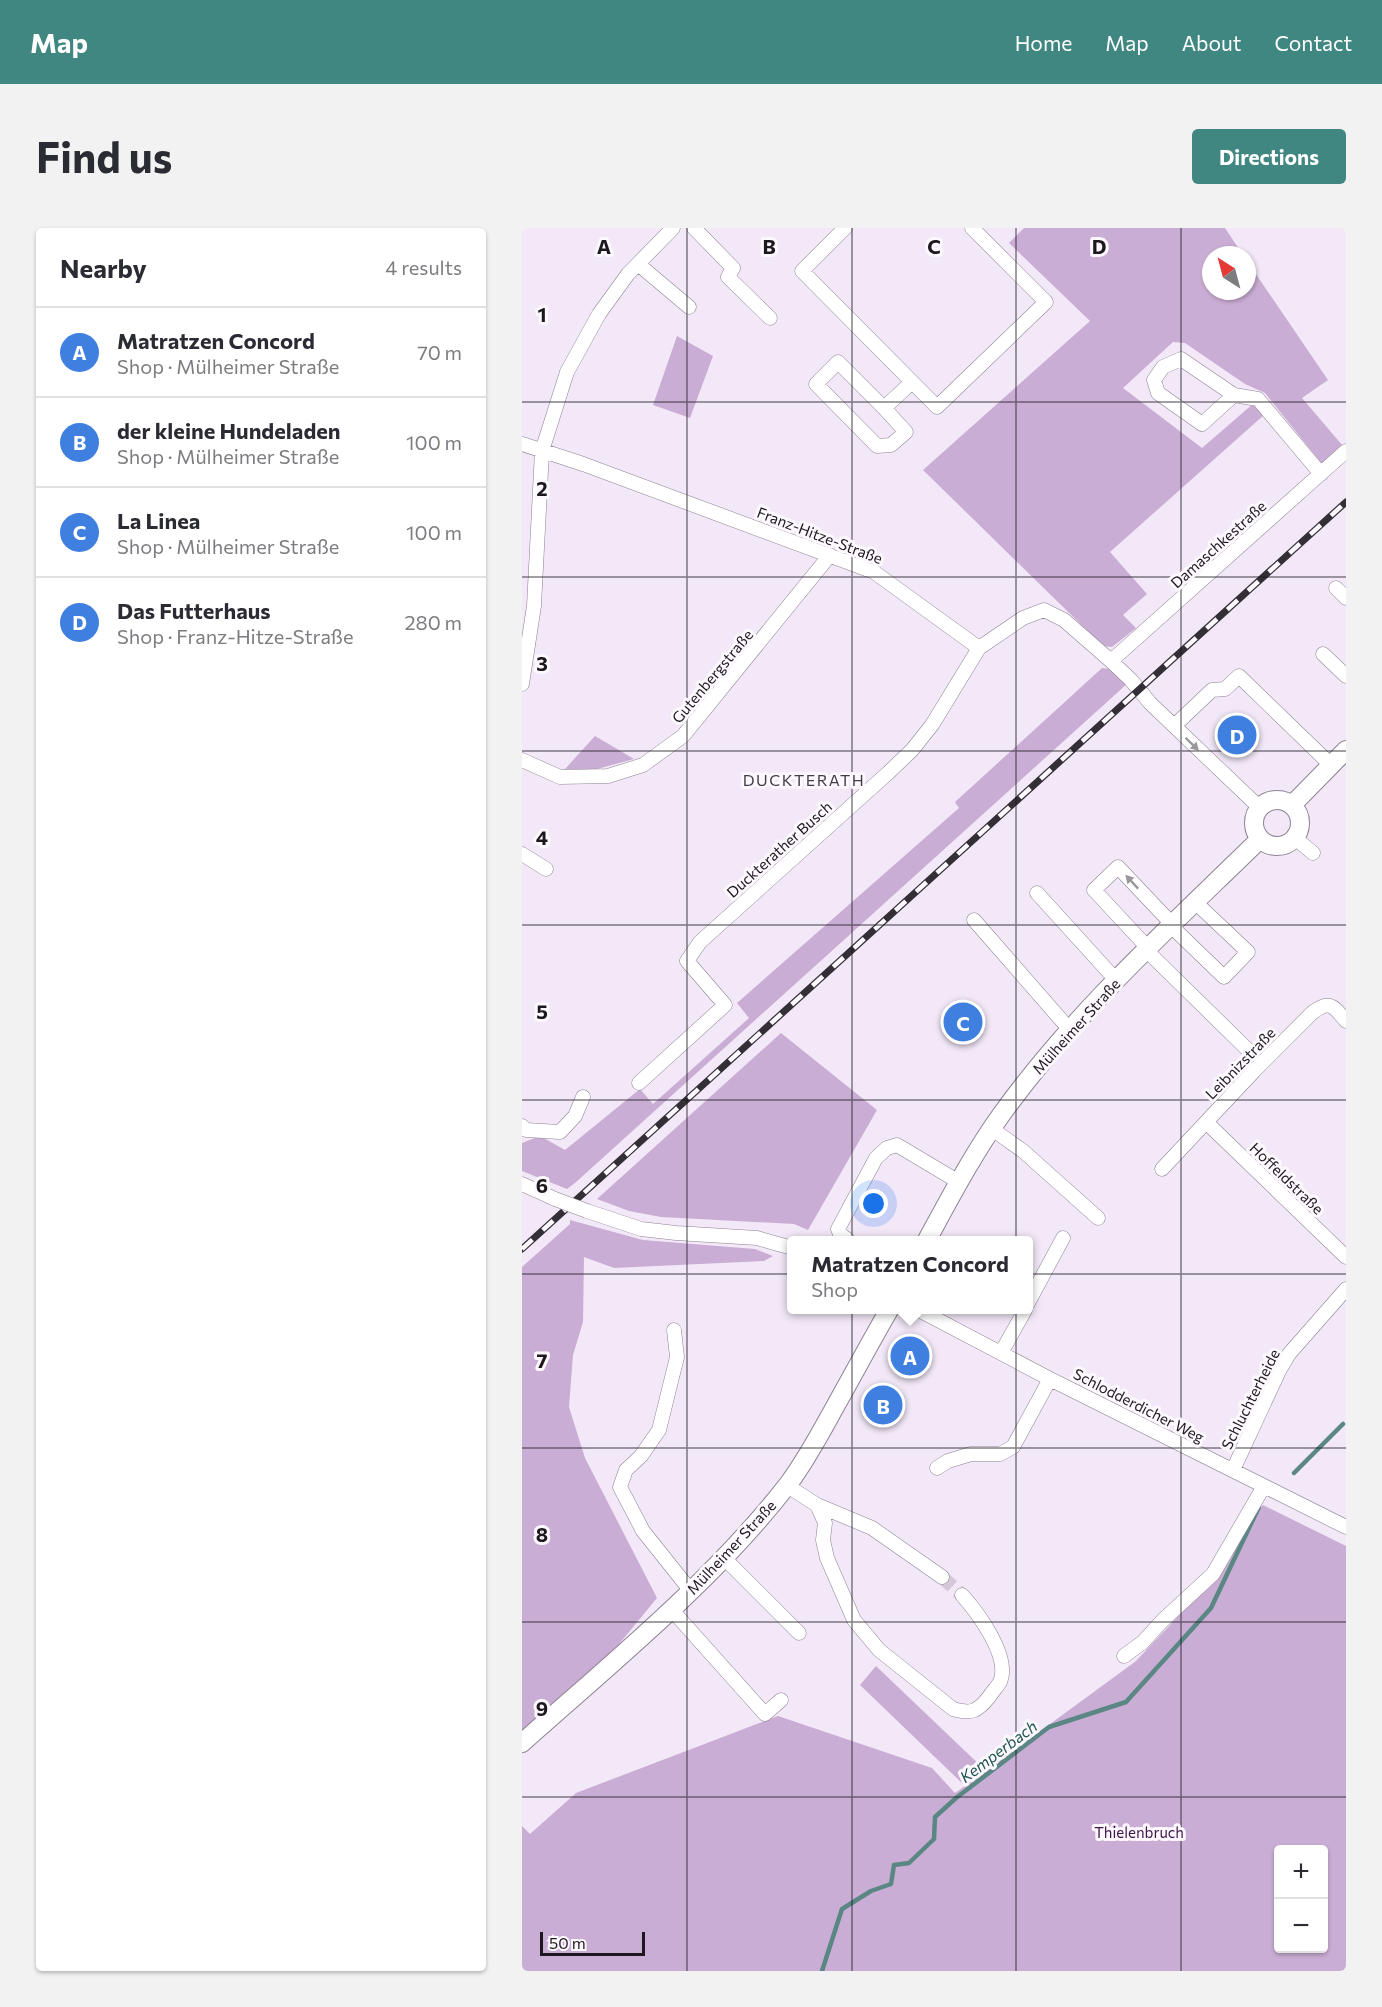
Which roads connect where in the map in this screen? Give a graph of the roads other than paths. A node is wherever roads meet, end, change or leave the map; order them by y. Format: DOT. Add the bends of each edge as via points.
graph roads {
  1 [pos="673,228"];
  2 [pos="694,228"];
  3 [pos="845,228"];
  4 [pos="972,228"];
  5 [pos="638,264"];
  6 [pos="689,307"];
  7 [pos="770,318"];
  8 [pos="912,382"];
  9 [pos="1234,395"];
  10 [pos="884,408"];
  11 [pos="522,444"];
  12 [pos="542,451"];
  13 [pos="1346,451"];
  14 [pos="1321,474"];
  15 [pos="830,555"];
  16 [pos="980,648"];
  17 [pos="1323,654"];
  18 [pos="1111,661"];
  19 [pos="1346,676"];
  20 [pos="522,684"];
  21 [pos="1174,726"];
  22 [pos="1346,750"];
  23 [pos="522,760"];
  24 [pos="1331,765"];
  25 [pos="1292,805"];
  26 [pos="1260,808"];
  27 [pos="1295,838"];
  28 [pos="1260,839"];
  29 [pos="1313,853"];
  30 [pos="522,854"];
  31 [pos="546,869"];
  32 [pos="1037,893"];
  33 [pos="1195,902"];
  34 [pos="974,920"];
  35 [pos="1172,925"];
  36 [pos="1147,949"];
  37 [pos="1116,980"];
  38 [pos="1346,1021"];
  39 [pos="1070,1030"];
  40 [pos="1250,1052"];
  41 [pos="639,1083"];
  42 [pos="583,1097"];
  43 [pos="1206,1122"];
  44 [pos="524,1128"];
  45 [pos="992,1129"];
  46 [pos="1162,1169"];
  47 [pos="959,1182"];
  48 [pos="522,1184"];
  49 [pos="1098,1218"];
  50 [pos="843,1236"];
  51 [pos="929,1236"];
  52 [pos="1063,1238"];
  53 [pos="787,1247"];
  54 [pos="1346,1257"];
  55 [pos="1346,1289"];
  56 [pos="1033,1295"];
  57 [pos="887,1314"];
  58 [pos="927,1314"];
  59 [pos="1023,1314"];
  60 [pos="674,1330"];
  61 [pos="1001,1353"];
  62 [pos="1050,1379"];
  63 [pos="937,1468"];
  64 [pos="1233,1470"];
  65 [pos="786,1485"];
  66 [pos="1264,1486"];
  67 [pos="817,1505"];
  68 [pos="1346,1527"];
  69 [pos="724,1558"];
  70 [pos="942,1577"];
  71 [pos="690,1590"];
  72 [pos="962,1595"];
  73 [pos="671,1609"];
  74 [pos="799,1633"];
  75 [pos="1124,1656"];
  76 [pos="781,1700"];
  77 [pos="522,1743"];
  1 -- 5 [label="street"];
  2 -- 7 [label="street" via="733,268 728,277"];
  3 -- 8 [label="street" via="802,271"];
  4 -- 8 [label="street" via="1046,302 937,407"];
  5 -- 6 [label="street"];
  5 -- 12 [label="street" via="599,314 567,372"];
  8 -- 10 [label="street"];
  9 -- 9 [label="street" via="1181,359 1163,367 1154,380 1158,393 1202,424"];
  9 -- 14 [label="street" via="1258,399"];
  10 -- 10 [label="street" via="838,362 816,384 877,446 891,445 906,432"];
  11 -- 12 [label="street, Franz-Hitze-Straße"];
  12 -- 15 [label="street, Franz-Hitze-Straße"];
  12 -- 20 [label="street" via="534,606"];
  13 -- 14 [label="street, Damaschkestraße"];
  14 -- 18 [label="street, Damaschkestraße"];
  15 -- 16 [label="street, Franz-Hitze-Straße" via="874,572"];
  15 -- 23 [label="street, Gutenbergstraße" via="683,736 643,765 608,776 560,777"];
  16 -- 18 [label="street" via="1023,618 1044,610 1064,620"];
  16 -- 41 [label="street, Duckterather Busch" via="912,750 700,942 687,961 725,1005"];
  17 -- 19 [label="street"];
  18 -- 21 [label="street"];
  21 -- 24 [label="street" via="1212,690 1225,689 1239,676"];
  21 -- 26 [label="street, one-way"];
  22 -- 24 [label="main road"];
  24 -- 25 [label="main road"];
  25 -- 26 [label="main road" via="1272,800"];
  25 -- 27 [label="main road" via="1300,817"];
  26 -- 28 [label="main road" via="1254,820"];
  27 -- 28 [label="main road" via="1274,846"];
  27 -- 29 [label="street"];
  28 -- 33 [label="main road, Mülheimer Straße"];
  30 -- 31 [label="street"];
  32 -- 37 [label="street"];
  33 -- 35 [label="main road, Mülheimer Straße"];
  33 -- 35 [label="street" via="1248,952 1224,977"];
  34 -- 39 [label="street"];
  35 -- 36 [label="main road, Mülheimer Straße"];
  35 -- 36 [label="street, one-way" via="1118,867 1094,890"];
  36 -- 37 [label="main road, Mülheimer Straße"];
  36 -- 40 [label="street"];
  37 -- 39 [label="main road, Mülheimer Straße"];
  38 -- 43 [label="street, Leibnizstraße" via="1334,1007 1322,1005"];
  39 -- 45 [label="main road, Mülheimer Straße"];
  42 -- 44 [label="street" via="575,1116 560,1132"];
  43 -- 46 [label="street, Leibnizstraße"];
  43 -- 54 [label="street, Hoffeldstraße"];
  45 -- 47 [label="main road, Mülheimer Straße"];
  45 -- 49 [label="street" via="1023,1151"];
  47 -- 50 [label="street" via="897,1145 887,1148 876,1158 838,1229"];
  47 -- 51 [label="main road, Mülheimer Straße"];
  48 -- 53 [label="street, bridge" via="619,1223 676,1233 757,1238"];
  52 -- 56 [label="street"];
  55 -- 64 [label="street, Schluchterheide" via="1289,1354"];
  57 -- 65 [label="main road, Mülheimer Straße" via="818,1437"];
  58 -- 61 [label="street, Schlodderdicher Weg"];
  59 -- 61 [label="street"];
  60 -- 71 [label="street" via="677,1357 659,1430 626,1470 620,1487 643,1531"];
  61 -- 62 [label="street, Schlodderdicher Weg"];
  62 -- 63 [label="street" via="1013,1447 1000,1454 971,1454"];
  62 -- 64 [label="street, Schlodderdicher Weg"];
  64 -- 66 [label="street, Schlodderdicher Weg"];
  65 -- 67 [label="street"];
  65 -- 69 [label="main road, Mülheimer Straße"];
  66 -- 68 [label="street, Schlodderdicher Weg"];
  66 -- 75 [label="street" via="1213,1574"];
  67 -- 70 [label="street" via="872,1528"];
  67 -- 72 [label="street" via="825,1523 826,1558 854,1620 879,1650 953,1709 966,1712 980,1708 1000,1681 1002,1668 994,1640"];
  69 -- 71 [label="main road, Mülheimer Straße"];
  69 -- 74 [label="street"];
  71 -- 73 [label="main road, Mülheimer Straße"];
  73 -- 76 [label="street" via="765,1714"];
  73 -- 77 [label="main road, Mülheimer Straße"];
}
